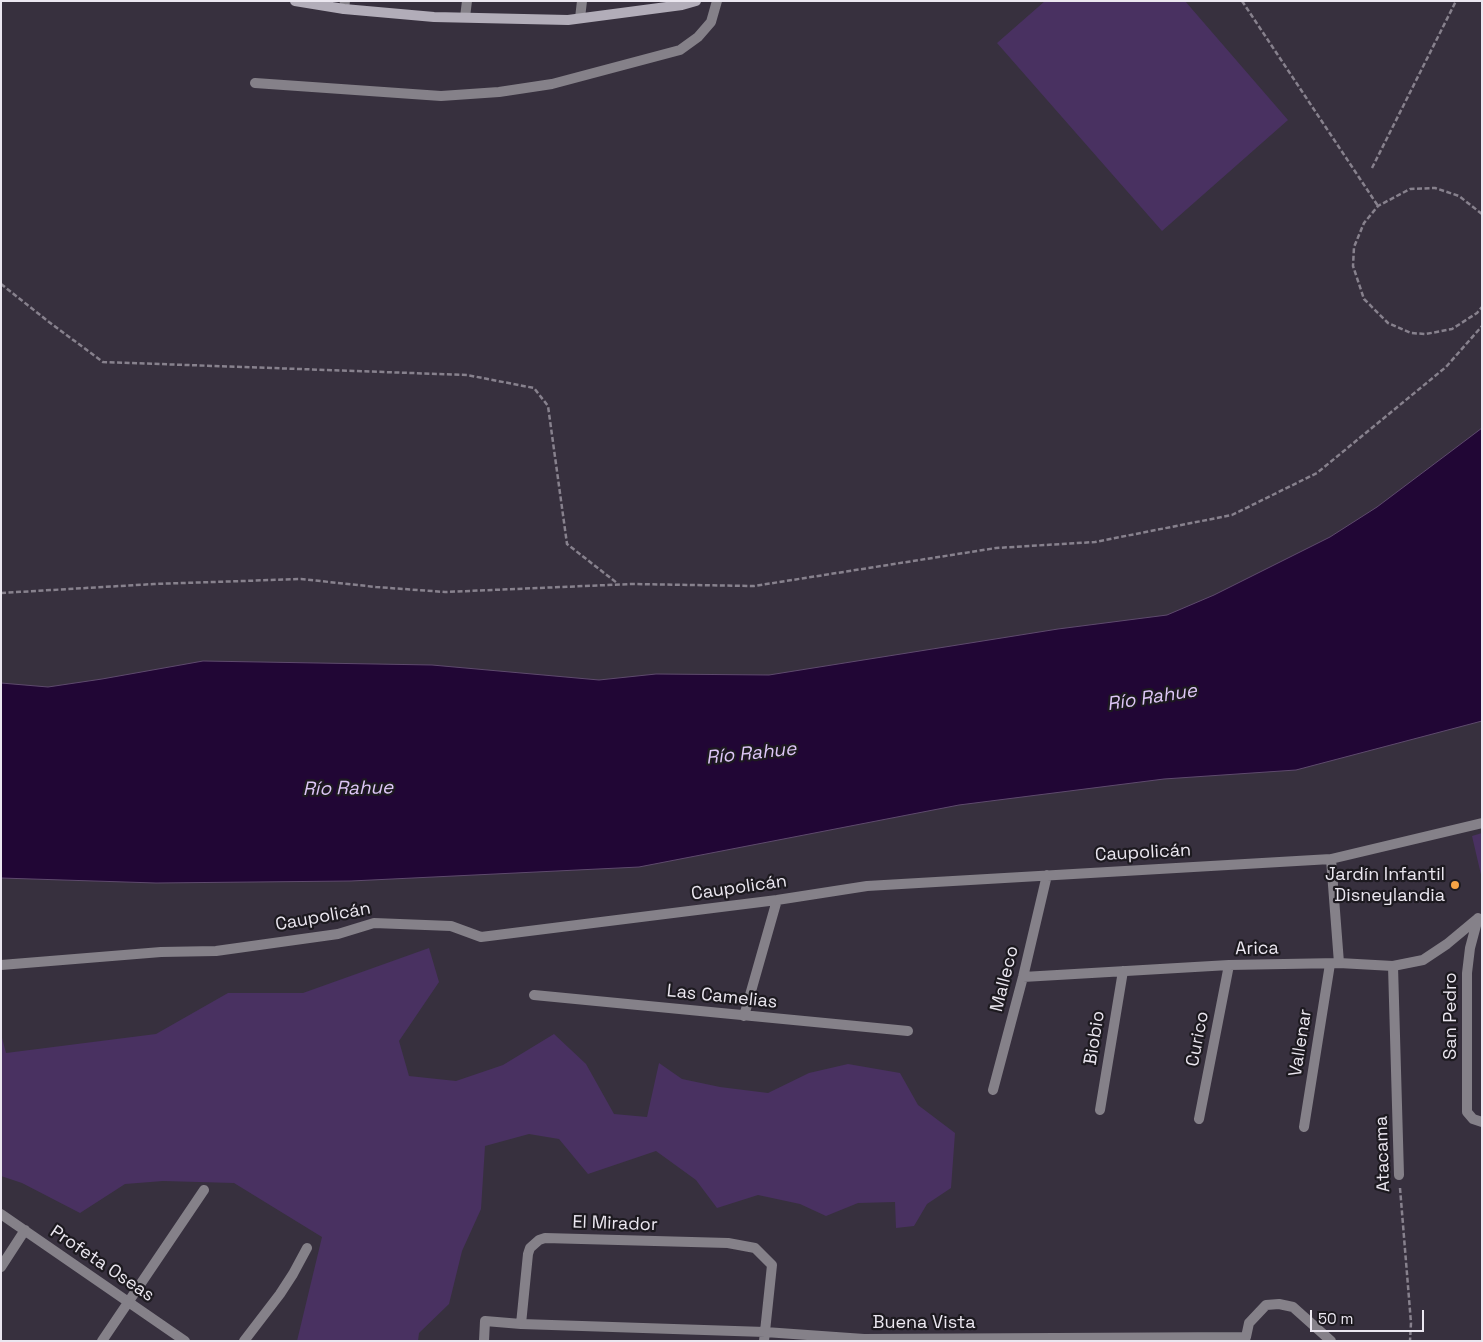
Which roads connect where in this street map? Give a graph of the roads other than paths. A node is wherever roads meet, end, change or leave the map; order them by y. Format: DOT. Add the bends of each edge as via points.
graph roads {
  1 [pos="296,1"];
  2 [pos="467,1"];
  3 [pos="582,1"];
  4 [pos="696,1"];
  5 [pos="717,1"];
  6 [pos="344,5"];
  7 [pos="465,17"];
  8 [pos="580,18"];
  9 [pos="255,83"];
  10 [pos="1482,823"];
  11 [pos="1332,859"];
  12 [pos="1047,875"];
  13 [pos="777,900"];
  14 [pos="1480,916"];
  15 [pos="1335,964"];
  16 [pos="1,965"];
  17 [pos="1229,965"];
  18 [pos="1393,966"];
  19 [pos="1123,971"];
  20 [pos="1023,977"];
  21 [pos="534,994"];
  22 [pos="744,1016"];
  23 [pos="908,1031"];
  24 [pos="994,1090"];
  25 [pos="1100,1110"];
  26 [pos="1199,1119"];
  27 [pos="1477,1121"];
  28 [pos="1304,1127"];
  29 [pos="1399,1175"];
  30 [pos="204,1190"];
  31 [pos="1,1214"];
  32 [pos="25,1230"];
  33 [pos="307,1248"];
  34 [pos="1,1267"];
  35 [pos="129,1301"];
  36 [pos="521,1324"];
  37 [pos="764,1337"];
  38 [pos="1246,1339"];
  39 [pos="962,1340"];
  40 [pos="102,1341"];
  41 [pos="185,1341"];
  42 [pos="244,1341"];
  43 [pos="484,1341"];
  44 [pos="1331,1341"];
  1 -- 6 [label="street"];
  2 -- 7 [label="street"];
  3 -- 8 [label="street"];
  4 -- 8 [label="street"];
  5 -- 9 [label="street" via="711,22 680,50 552,84 441,96"];
  6 -- 7 [label="street" via="434,17"];
  7 -- 8 [label="street"];
  10 -- 11 [label="street, Caupolicán"];
  11 -- 12 [label="street, Caupolicán"];
  11 -- 15 [label="street, Vallenar"];
  12 -- 13 [label="street, Caupolicán" via="866,886"];
  12 -- 20 [label="street, Malleco"];
  13 -- 16 [label="street, Caupolicán" via="481,937 451,926 374,923 338,934 216,951 161,952"];
  13 -- 22 [label="street"];
  14 -- 18 [label="street, Arica" via="1422,960"];
  14 -- 27 [label="street, San Pedro" via="1470,948 1467,973 1467,1112"];
  15 -- 17 [label="street, Arica"];
  15 -- 18 [label="street, Arica"];
  15 -- 28 [label="street, Vallenar"];
  17 -- 19 [label="street, Arica"];
  17 -- 26 [label="street, Curico"];
  18 -- 29 [label="street, Atacama"];
  19 -- 20 [label="street, Arica"];
  19 -- 25 [label="street, Biobio"];
  20 -- 24 [label="street, Malleco"];
  21 -- 22 [label="street, Las Camelias"];
  22 -- 23 [label="street, Las Camelias"];
  30 -- 35 [label="street"];
  31 -- 32 [label="street, Profeta Oseas"];
  32 -- 34 [label="street"];
  32 -- 35 [label="street, Profeta Oseas"];
  33 -- 42 [label="street" via="280,1294"];
  35 -- 40 [label="street"];
  35 -- 41 [label="street, Profeta Oseas"];
  36 -- 37 [label="street, Buena Vista"];
  36 -- 37 [label="street, El Mirador" via="528,1254 534,1243 545,1238 728,1243 755,1248 772,1265"];
  36 -- 43 [label="street, Buena Vista" via="485,1321"];
  37 -- 39 [label="street, Buena Vista"];
  38 -- 39 [label="street, Buena Vista"];
  38 -- 44 [label="street, Buena Vista" via="1249,1323 1266,1305 1279,1304 1293,1307"];
}
